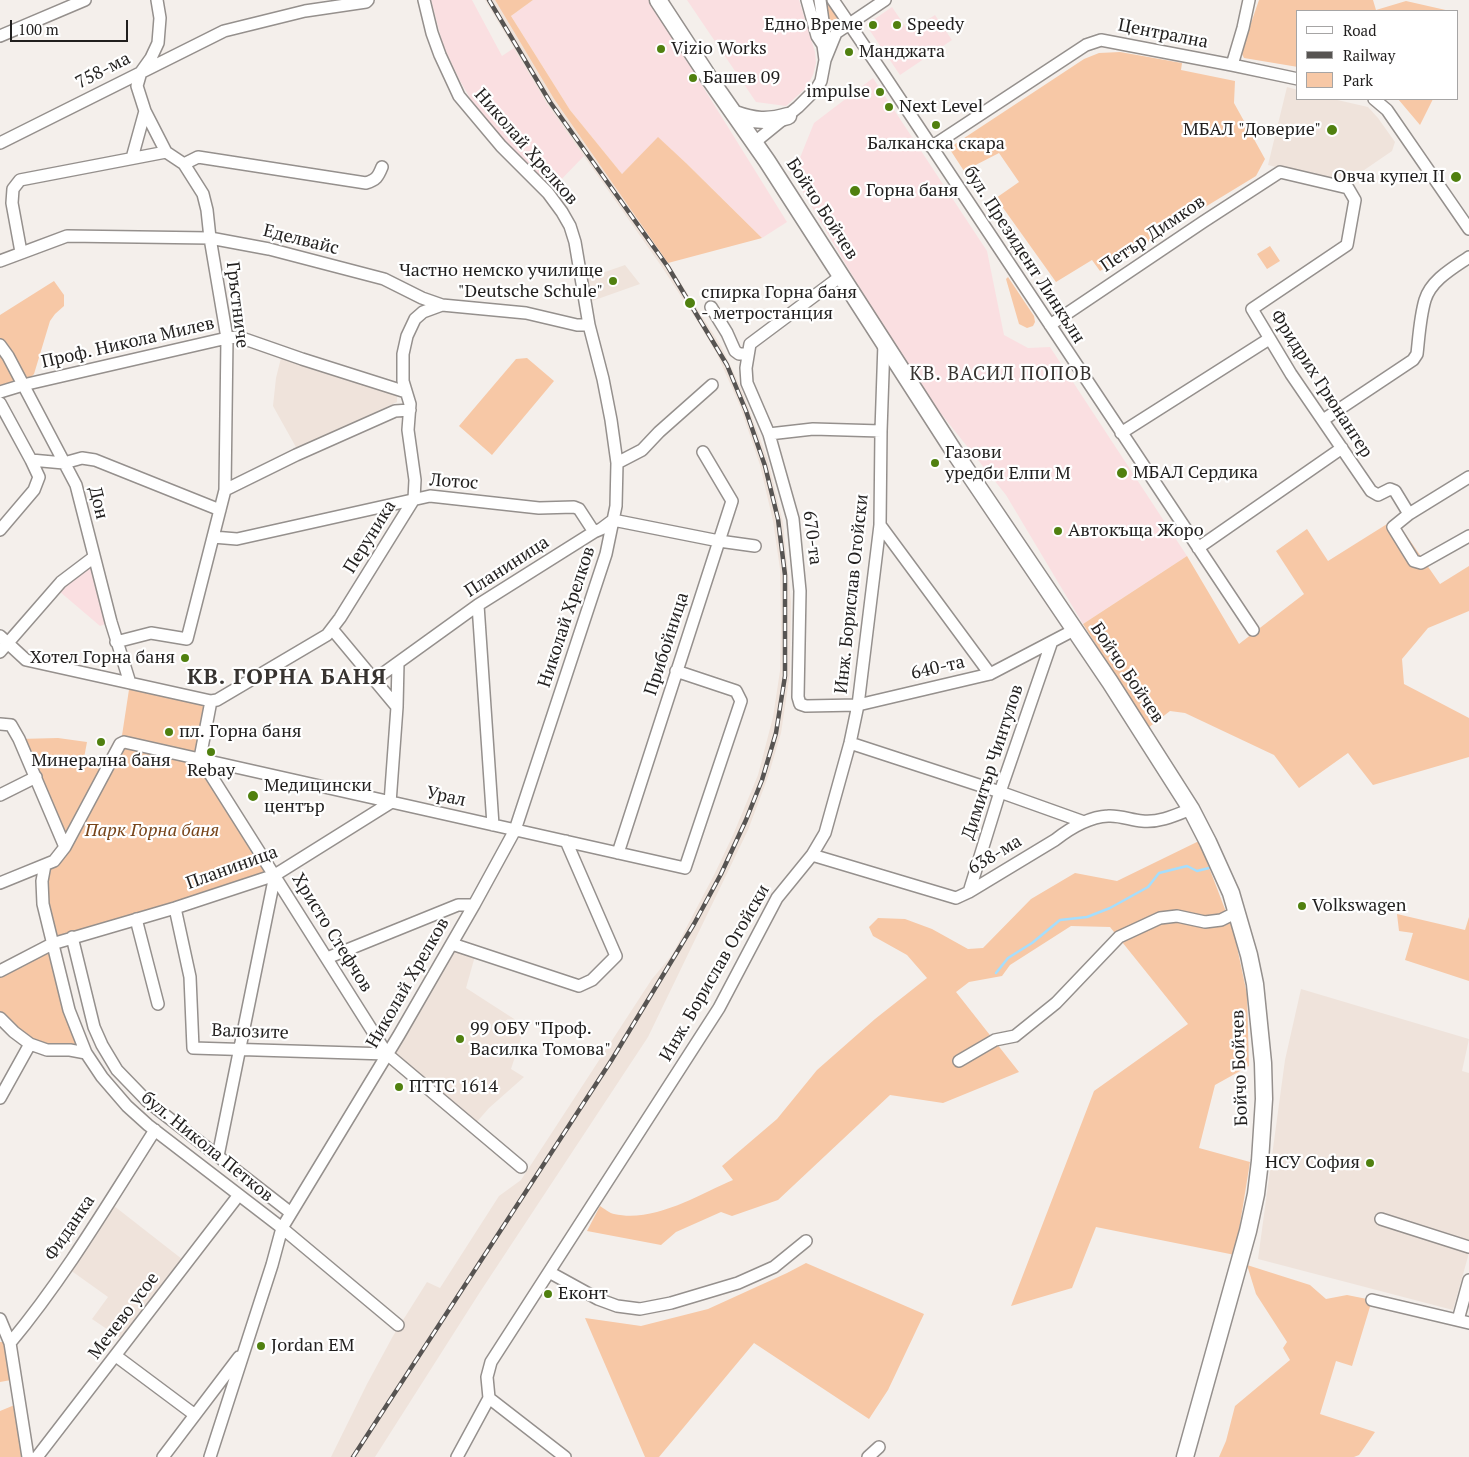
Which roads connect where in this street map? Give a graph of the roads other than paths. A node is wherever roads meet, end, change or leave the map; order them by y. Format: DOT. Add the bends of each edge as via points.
graph roads {
  1 [pos="85,0"];
  2 [pos="157,0"];
  3 [pos="368,0"];
  4 [pos="424,0"];
  5 [pos="658,0"];
  6 [pos="807,0"];
  7 [pos="820,0"];
  8 [pos="833,0"];
  9 [pos="885,0"];
  10 [pos="1248,0"];
  11 [pos="70,3"];
  12 [pos="849,24"];
  13 [pos="0,36"];
  14 [pos="823,45"];
  15 [pos="825,60"];
  16 [pos="1232,65"];
  17 [pos="141,72"];
  18 [pos="1296,79"];
  19 [pos="1375,100"];
  20 [pos="145,111"];
  21 [pos="736,114"];
  22 [pos="788,116"];
  23 [pos="755,142"];
  24 [pos="0,143"];
  25 [pos="931,146"];
  26 [pos="166,152"];
  27 [pos="132,158"];
  28 [pos="184,164"];
  29 [pos="382,167"];
  30 [pos="1355,200"];
  31 [pos="1469,229"];
  32 [pos="210,238"];
  33 [pos="21,252"];
  34 [pos="1469,257"];
  35 [pos="0,261"];
  36 [pos="841,276"];
  37 [pos="442,305"];
  38 [pos="711,307"];
  39 [pos="589,325"];
  40 [pos="1050,325"];
  41 [pos="227,338"];
  42 [pos="1269,339"];
  43 [pos="884,343"];
  44 [pos="0,345"];
  45 [pos="748,354"];
  46 [pos="712,385"];
  47 [pos="23,386"];
  48 [pos="0,392"];
  49 [pos="406,392"];
  50 [pos="0,403"];
  51 [pos="410,410"];
  52 [pos="1323,420"];
  53 [pos="881,431"];
  54 [pos="1121,433"];
  55 [pos="769,434"];
  56 [pos="1342,448"];
  57 [pos="702,452"];
  58 [pos="31,460"];
  59 [pos="617,463"];
  60 [pos="64,464"];
  61 [pos="1469,477"];
  62 [pos="225,490"];
  63 [pos="414,498"];
  64 [pos="220,510"];
  65 [pos="1409,514"];
  66 [pos="613,520"];
  67 [pos="880,525"];
  68 [pos="0,530"];
  69 [pos="594,532"];
  70 [pos="1469,536"];
  71 [pos="213,537"];
  72 [pos="719,541"];
  73 [pos="755,546"];
  74 [pos="1198,548"];
  75 [pos="94,557"];
  76 [pos="478,605"];
  77 [pos="332,629"];
  78 [pos="1074,630"];
  79 [pos="1253,630"];
  80 [pos="116,642"];
  81 [pos="3,643"];
  82 [pos="1051,644"];
  83 [pos="398,663"];
  84 [pos="676,671"];
  85 [pos="990,674"];
  86 [pos="374,680"];
  87 [pos="130,683"];
  88 [pos="211,701"];
  89 [pos="800,704"];
  90 [pos="858,705"];
  91 [pos="397,708"];
  92 [pos="0,724"];
  93 [pos="850,743"];
  94 [pos="200,758"];
  95 [pos="36,777"];
  96 [pos="1000,792"];
  97 [pos="0,795"];
  98 [pos="390,803"];
  99 [pos="1191,809"];
  100 [pos="1084,822"];
  101 [pos="493,825"];
  102 [pos="515,830"];
  103 [pos="566,841"];
  104 [pos="65,847"];
  105 [pos="618,852"];
  106 [pos="812,855"];
  107 [pos="46,865"];
  108 [pos="275,875"];
  109 [pos="0,883"];
  110 [pos="969,892"];
  111 [pos="474,905"];
  112 [pos="175,908"];
  113 [pos="1237,912"];
  114 [pos="136,919"];
  115 [pos="72,937"];
  116 [pos="52,944"];
  117 [pos="452,944"];
  118 [pos="327,958"];
  119 [pos="0,972"];
  120 [pos="158,1004"];
  121 [pos="0,1018"];
  122 [pos="30,1044"];
  123 [pos="238,1049"];
  124 [pos="86,1053"];
  125 [pos="387,1054"];
  126 [pos="959,1061"];
  127 [pos="0,1098"];
  128 [pos="155,1130"];
  129 [pos="218,1156"];
  130 [pos="521,1167"];
  131 [pos="238,1196"];
  132 [pos="291,1213"];
  133 [pos="1381,1219"];
  134 [pos="282,1228"];
  135 [pos="806,1242"];
  136 [pos="1469,1246"];
  137 [pos="549,1272"];
  138 [pos="1469,1280"];
  139 [pos="1372,1300"];
  140 [pos="0,1319"];
  141 [pos="1463,1322"];
  142 [pos="398,1324"];
  143 [pos="10,1343"];
  144 [pos="244,1350"];
  145 [pos="116,1356"];
  146 [pos="489,1398"];
  147 [pos="195,1416"];
  148 [pos="879,1447"];
  149 [pos="28,1457"];
  150 [pos="37,1457"];
  151 [pos="163,1457"];
  152 [pos="210,1457"];
  153 [pos="457,1457"];
  154 [pos="565,1457"];
  155 [pos="868,1457"];
  156 [pos="1185,1457"];
  1 -- 11 [label="street"];
  2 -- 17 [label="street, Гръстниче" via="160,18 158,43"];
  3 -- 17 [label="street, 758-ма" via="305,11 224,31"];
  4 -- 39 [label="street, Николай Хрелков" via="440,55 459,96 501,146 548,193 566,219 575,242"];
  5 -- 21 [label="highway, Бойчо Бойчев"];
  6 -- 14 [label="street" via="817,36"];
  7 -- 14 [label="street"];
  8 -- 12 [label="street, бул. Президент Линкълн"];
  9 -- 12 [label="street"];
  10 -- 16 [label="street"];
  11 -- 13 [label="street"];
  12 -- 15 [label="street" via="836,33"];
  12 -- 25 [label="street, бул. Президент Линкълн"];
  14 -- 15 [label="street"];
  15 -- 22 [label="street" via="824,74 817,88"];
  16 -- 18 [label="street, Централна"];
  16 -- 25 [label="street, Централна" via="1110,41 1093,42"];
  17 -- 20 [label="street, Гръстниче" via="137,86"];
  17 -- 24 [label="street, 758-ма"];
  19 -- 31 [label="street" via="1387,110"];
  20 -- 26 [label="street, Гръстниче"];
  20 -- 27 [label="street"];
  21 -- 22 [label="highway" via="765,121"];
  21 -- 23 [label="highway, Бойчо Бойчев"];
  22 -- 23 [label="street"];
  23 -- 36 [label="highway, Бойчо Бойчев"];
  25 -- 40 [label="street, бул. Президент Линкълн"];
  26 -- 27 [label="street"];
  26 -- 28 [label="street, Гръстниче"];
  27 -- 33 [label="street" via="20,180 13,189 12,203"];
  28 -- 29 [label="street" via="198,157 366,183 378,177"];
  28 -- 32 [label="street, Гръстниче" via="203,194"];
  30 -- 40 [label="street, Петър Димков" via="1348,188 1280,172"];
  30 -- 42 [label="street, Фридрих Грюнангер" via="1347,245 1252,309"];
  32 -- 33 [label="street, Еделвайс" via="67,236"];
  32 -- 37 [label="street, Еделвайс" via="269,249 384,279"];
  32 -- 41 [label="street, Гръстниче"];
  33 -- 35 [label="street, Еделвайс"];
  34 -- 52 [label="street" via="1444,275 1425,299 1417,354 1413,360"];
  36 -- 43 [label="highway, Бойчо Бойчев"];
  36 -- 45 [label="street" via="750,344"];
  37 -- 39 [label="street, Еделвайс" via="526,313"];
  37 -- 49 [label="street, Перуника" via="422,312 412,323 402,359"];
  38 -- 45 [label="street" via="735,351"];
  39 -- 59 [label="street, Николай Хрелков" via="606,396"];
  40 -- 54 [label="street, бул. Президент Линкълн"];
  41 -- 47 [label="street, Проф. Никола Милев"];
  41 -- 49 [label="street, Проф. Никола Милев" via="239,337"];
  41 -- 62 [label="street, Гръстниче"];
  42 -- 52 [label="street, Фридрих Грюнангер"];
  42 -- 54 [label="street"];
  43 -- 53 [label="street, Инж. Борислав Огойски"];
  43 -- 78 [label="highway, Бойчо Бойчев"];
  44 -- 47 [label="street, Дон"];
  45 -- 55 [label="street, 670-та" via="748,384"];
  46 -- 59 [label="street" via="642,450"];
  47 -- 48 [label="street, Проф. Никола Милев"];
  47 -- 60 [label="street, Дон"];
  49 -- 51 [label="street, Перуника"];
  50 -- 58 [label="street"];
  51 -- 62 [label="street" via="395,411"];
  51 -- 63 [label="street, Перуника" via="408,430 415,480"];
  52 -- 56 [label="street, Фридрих Грюнангер"];
  53 -- 55 [label="street" via="813,429"];
  53 -- 67 [label="street, Инж. Борислав Огойски"];
  54 -- 74 [label="street, бул. Президент Линкълн"];
  55 -- 89 [label="street, 670-та" via="794,519 800,591"];
  56 -- 65 [label="street, Фридрих Грюнангер" via="1371,491 1378,495 1390,489 1395,491"];
  56 -- 74 [label="street"];
  57 -- 72 [label="street, Прибойница" via="732,501"];
  58 -- 60 [label="street"];
  58 -- 68 [label="street" via="39,477 34,490"];
  59 -- 66 [label="street, Николай Хрелков"];
  60 -- 64 [label="street" via="82,458 95,460"];
  60 -- 75 [label="street, Дон" via="76,485"];
  61 -- 65 [label="street"];
  62 -- 64 [label="street, Гръстниче"];
  63 -- 69 [label="street, Лотос" via="438,496 539,508 574,507 579,509"];
  63 -- 71 [label="street, Лотос" via="237,539"];
  63 -- 77 [label="street, Перуника"];
  64 -- 71 [label="street, Гръстниче"];
  65 -- 70 [label="street" via="1393,529 1414,561 1426,561"];
  66 -- 69 [label="street, Планиница"];
  66 -- 72 [label="street"];
  66 -- 102 [label="street, Николай Хрелков" via="606,554"];
  67 -- 85 [label="street"];
  67 -- 90 [label="street, Инж. Борислав Огойски"];
  69 -- 76 [label="street, Планиница"];
  71 -- 80 [label="street, Гръстниче" via="187,639 151,633"];
  72 -- 73 [label="street"];
  72 -- 84 [label="street, Прибойница"];
  74 -- 79 [label="street, бул. Президент Линкълн"];
  75 -- 80 [label="street, Дон"];
  75 -- 81 [label="street" via="61,582"];
  76 -- 83 [label="street, Планиница"];
  76 -- 101 [label="street"];
  77 -- 86 [label="street"];
  77 -- 88 [label="street, Перуника" via="286,661"];
  78 -- 82 [label="street, 640-та"];
  78 -- 99 [label="highway, Бойчо Бойчев"];
  80 -- 87 [label="street, Дон"];
  81 -- 87 [label="street" via="26,660"];
  82 -- 85 [label="street, 640-та"];
  82 -- 96 [label="street, Димитър Чинтулов"];
  83 -- 86 [label="street, Планиница"];
  83 -- 91 [label="street"];
  84 -- 105 [label="street, Прибойница"];
  84 -- 105 [label="street, Урал" via="736,691 741,701 685,868"];
  85 -- 90 [label="street, 640-та"];
  86 -- 91 [label="street"];
  87 -- 88 [label="street"];
  88 -- 94 [label="street"];
  89 -- 90 [label="street, 640-та"];
  90 -- 93 [label="street, Инж. Борислав Огойски"];
  91 -- 98 [label="street"];
  92 -- 95 [label="street" via="11,725"];
  93 -- 96 [label="street"];
  93 -- 106 [label="street, Инж. Борислав Огойски" via="830,820"];
  94 -- 98 [label="street, Урал"];
  94 -- 104 [label="street, Урал" via="121,742"];
  94 -- 108 [label="street, Христо Стефчов"];
  95 -- 97 [label="street"];
  95 -- 104 [label="street"];
  96 -- 100 [label="street"];
  96 -- 110 [label="street, Димитър Чинтулов"];
  98 -- 101 [label="street, Урал"];
  98 -- 108 [label="street, Планиница"];
  99 -- 100 [label="street, 638-ма" via="1143,822 1107,816"];
  99 -- 113 [label="highway, Бойчо Бойчев"];
  100 -- 110 [label="street, 638-ма"];
  101 -- 102 [label="street, Урал"];
  102 -- 103 [label="street, Урал"];
  102 -- 111 [label="street, Николай Хрелков"];
  103 -- 105 [label="street, Урал"];
  103 -- 117 [label="street" via="616,956 592,980 579,986"];
  104 -- 107 [label="street" via="54,861"];
  106 -- 110 [label="street, 638-ма" via="956,898"];
  106 -- 137 [label="street, Инж. Борислав Огойски" via="777,898 719,1008"];
  107 -- 109 [label="street"];
  107 -- 116 [label="street, бул. Никола Петков" via="42,882 43,904"];
  108 -- 112 [label="street, Планиница"];
  108 -- 118 [label="street, Христо Стефчов"];
  108 -- 123 [label="street"];
  111 -- 117 [label="street, Николай Хрелков"];
  111 -- 118 [label="street" via="458,906"];
  112 -- 114 [label="street, Планиница"];
  112 -- 123 [label="street, Валозите" via="190,977 193,1048"];
  113 -- 126 [label="street" via="1221,920 1205,922 1177,916 1160,918 1119,937 1056,1003 1015,1036 995,1040"];
  113 -- 156 [label="highway, Бойчо Бойчев" via="1256,984 1263,1063 1261,1152 1248,1231"];
  114 -- 115 [label="street, Планиница"];
  114 -- 120 [label="street"];
  115 -- 116 [label="street, Планиница"];
  115 -- 129 [label="street, бул. Никола Петков" via="94,1027 117,1070 147,1101"];
  116 -- 119 [label="street, Планиница"];
  116 -- 124 [label="street, бул. Никола Петков" via="69,1010"];
  117 -- 125 [label="street, Николай Хрелков"];
  118 -- 125 [label="street, Христо Стефчов"];
  121 -- 122 [label="street"];
  122 -- 124 [label="street" via="47,1050"];
  122 -- 127 [label="street"];
  123 -- 125 [label="street, Валозите"];
  123 -- 129 [label="street"];
  124 -- 128 [label="street, бул. Никола Петков" via="127,1106"];
  125 -- 130 [label="street, Христо Стефчов"];
  125 -- 132 [label="street, Николай Хрелков"];
  128 -- 131 [label="street, бул. Никола Петков"];
  128 -- 143 [label="street, Фиданка" via="66,1267"];
  129 -- 132 [label="street, бул. Никола Петков"];
  131 -- 134 [label="street, бул. Никола Петков"];
  131 -- 145 [label="street, Мечево усое"];
  132 -- 134 [label="street, Николай Хрелков"];
  133 -- 136 [label="street"];
  134 -- 142 [label="street, бул. Никола Петков"];
  134 -- 144 [label="street"];
  135 -- 137 [label="street" via="774,1267 738,1283 640,1309 598,1300"];
  137 -- 146 [label="street, Инж. Борислав Огойски" via="491,1362 487,1377"];
  138 -- 141 [label="street"];
  139 -- 141 [label="street"];
  140 -- 143 [label="street"];
  143 -- 149 [label="street"];
  144 -- 147 [label="street"];
  144 -- 152 [label="street"];
  145 -- 147 [label="street"];
  145 -- 150 [label="street, Мечево усое"];
  146 -- 153 [label="street"];
  146 -- 154 [label="street"];
  147 -- 151 [label="street"];
  148 -- 155 [label="street"];
}
